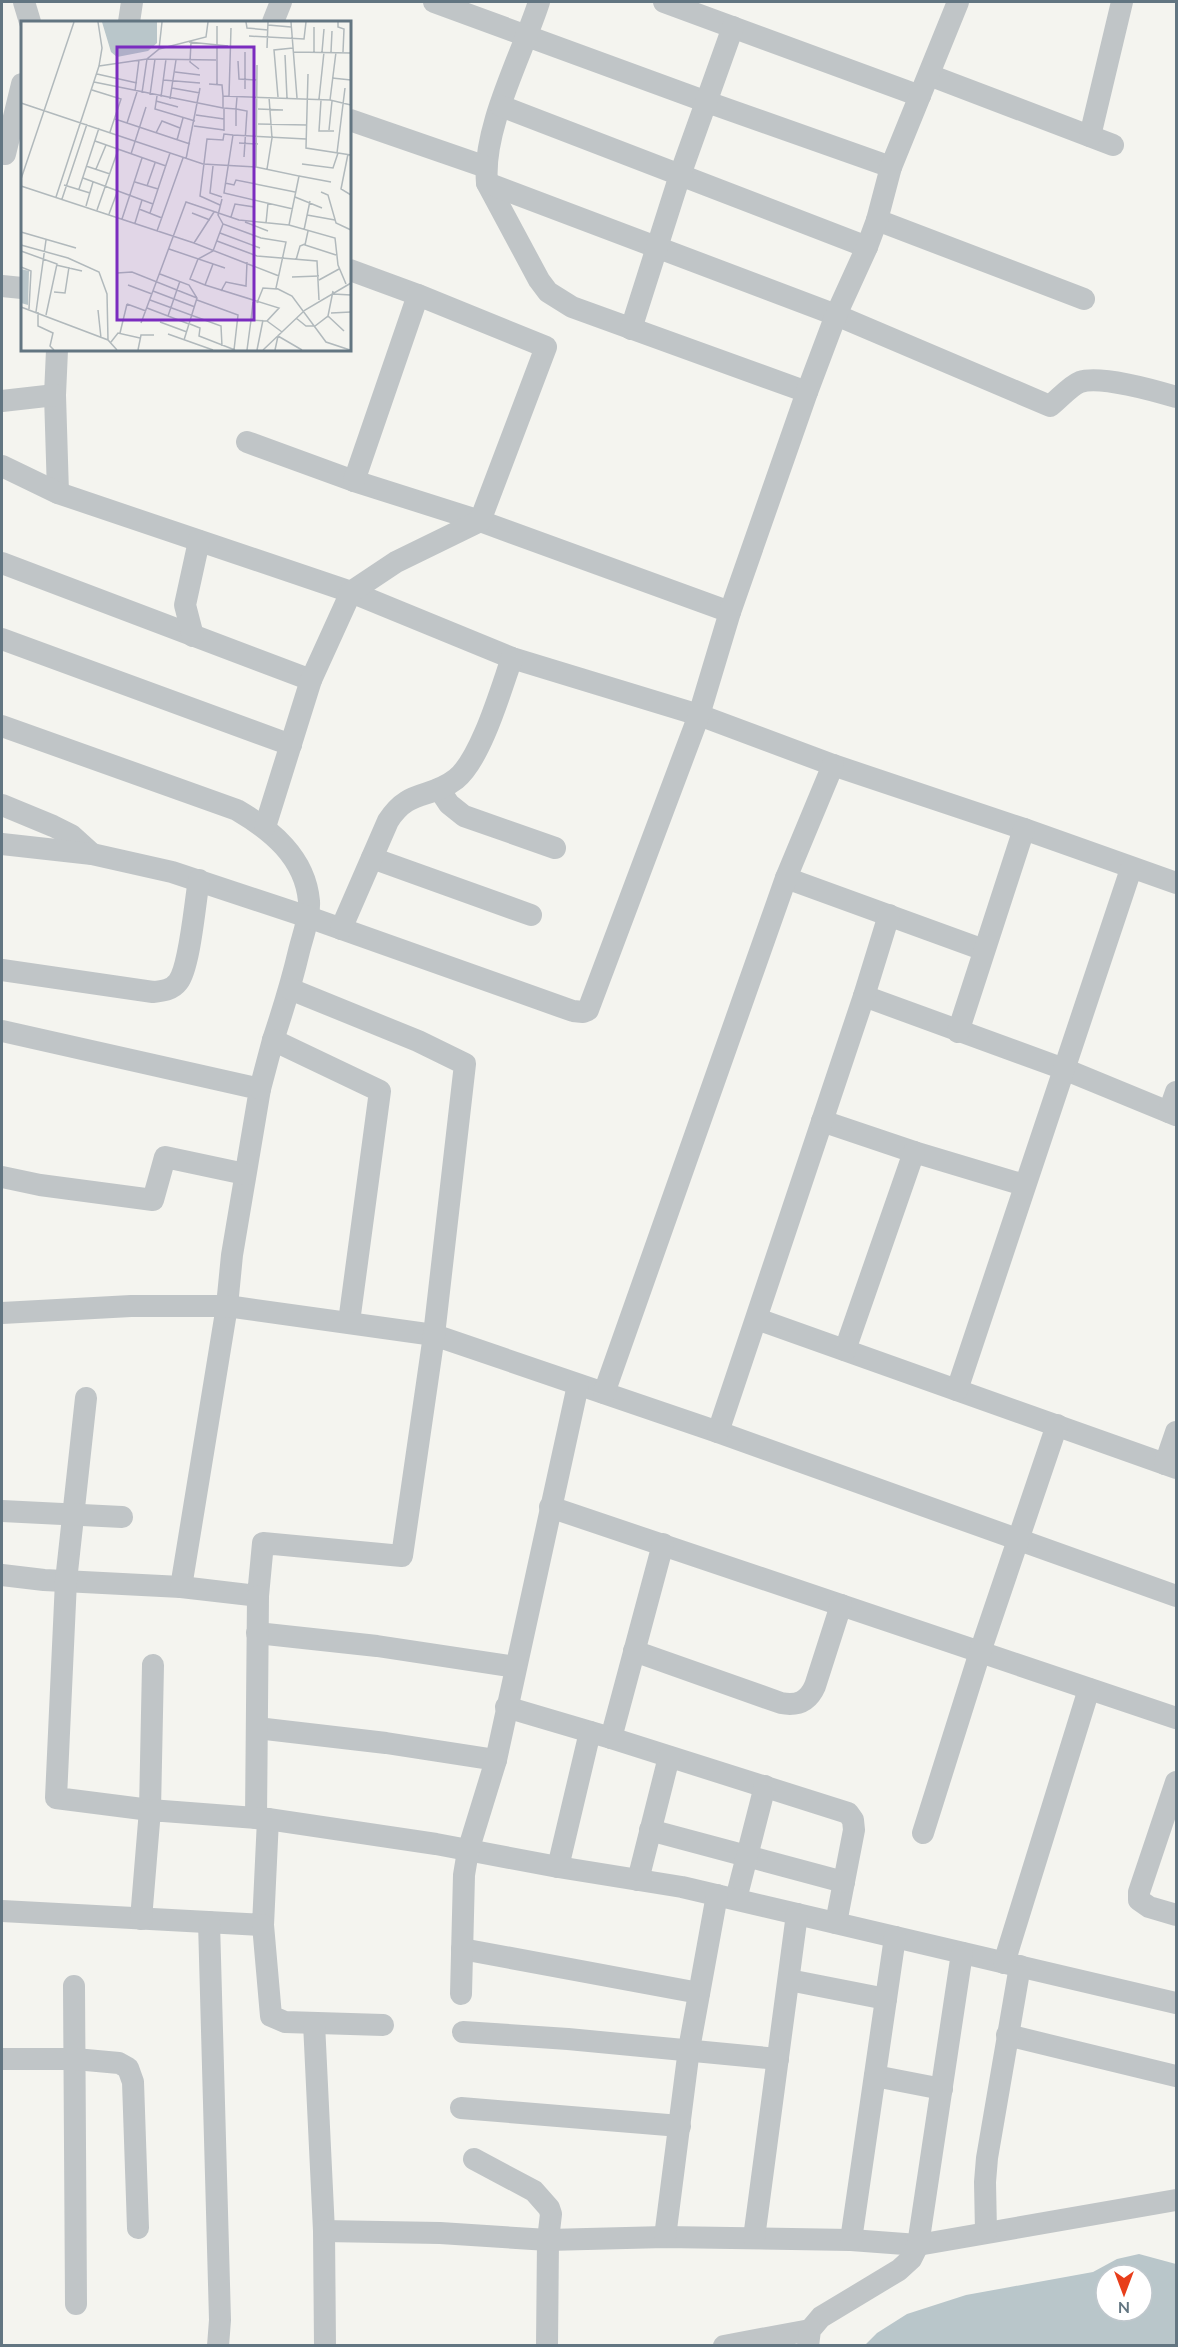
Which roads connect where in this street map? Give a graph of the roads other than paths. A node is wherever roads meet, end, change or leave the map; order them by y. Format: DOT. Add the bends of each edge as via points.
graph roads {
  1 [pos="132,2"];
  2 [pos="281,2"];
  3 [pos="434,2"];
  4 [pos="539,2"];
  5 [pos="664,2"];
  6 [pos="958,2"];
  7 [pos="1122,2"];
  8 [pos="129,21"];
  9 [pos="273,21"];
  10 [pos="733,27"];
  11 [pos="528,37"];
  12 [pos="929,75"];
  13 [pos="21,90"];
  14 [pos="920,96"];
  15 [pos="707,102"];
  16 [pos="501,106"];
  17 [pos="351,120"];
  18 [pos="1090,136"];
  19 [pos="1113,144"];
  20 [pos="10,156"];
  21 [pos="891,166"];
  22 [pos="487,175"];
  23 [pos="680,175"];
  24 [pos="877,220"];
  25 [pos="655,247"];
  26 [pos="867,247"];
  27 [pos="351,270"];
  28 [pos="2,286"];
  29 [pos="21,288"];
  30 [pos="418,295"];
  31 [pos="1084,300"];
  32 [pos="836,315"];
  33 [pos="631,329"];
  34 [pos="57,351"];
  35 [pos="807,392"];
  36 [pos="55,395"];
  37 [pos="1176,397"];
  38 [pos="2,400"];
  39 [pos="247,442"];
  40 [pos="2,466"];
  41 [pos="354,481"];
  42 [pos="58,493"];
  43 [pos="480,521"];
  44 [pos="198,541"];
  45 [pos="2,563"];
  46 [pos="351,592"];
  47 [pos="730,612"];
  48 [pos="193,636"];
  49 [pos="2,639"];
  50 [pos="512,658"];
  51 [pos="311,680"];
  52 [pos="699,715"];
  53 [pos="2,726"];
  54 [pos="291,745"];
  55 [pos="833,765"];
  56 [pos="439,789"];
  57 [pos="2,805"];
  58 [pos="265,827"];
  59 [pos="1024,829"];
  60 [pos="2,844"];
  61 [pos="555,848"];
  62 [pos="92,854"];
  63 [pos="372,858"];
  64 [pos="1131,869"];
  65 [pos="786,878"];
  66 [pos="198,880"];
  67 [pos="1176,883"];
  68 [pos="531,915"];
  69 [pos="889,915"];
  70 [pos="308,917"];
  71 [pos="341,929"];
  72 [pos="984,950"];
  73 [pos="2,970"];
  74 [pos="290,989"];
  75 [pos="864,996"];
  76 [pos="2,1031"];
  77 [pos="958,1032"];
  78 [pos="273,1040"];
  79 [pos="1064,1069"];
  80 [pos="260,1089"];
  81 [pos="1174,1106"];
  82 [pos="822,1121"];
  83 [pos="914,1152"];
  84 [pos="245,1174"];
  85 [pos="2,1177"];
  86 [pos="1024,1185"];
  87 [pos="227,1306"];
  88 [pos="2,1313"];
  89 [pos="757,1319"];
  90 [pos="349,1322"];
  91 [pos="434,1335"];
  92 [pos="845,1350"];
  93 [pos="578,1385"];
  94 [pos="957,1390"];
  95 [pos="604,1393"];
  96 [pos="86,1398"];
  97 [pos="1058,1425"];
  98 [pos="718,1432"];
  99 [pos="1176,1432"];
  100 [pos="1171,1466"];
  101 [pos="550,1508"];
  102 [pos="2,1511"];
  103 [pos="73,1515"];
  104 [pos="122,1517"];
  105 [pos="1018,1540"];
  106 [pos="663,1544"];
  107 [pos="2,1575"];
  108 [pos="66,1581"];
  109 [pos="181,1587"];
  110 [pos="258,1596"];
  111 [pos="1176,1596"];
  112 [pos="841,1605"];
  113 [pos="257,1633"];
  114 [pos="634,1651"];
  115 [pos="980,1652"];
  116 [pos="153,1665"];
  117 [pos="515,1668"];
  118 [pos="1089,1689"];
  119 [pos="506,1707"];
  120 [pos="1176,1718"];
  121 [pos="257,1728"];
  122 [pos="601,1735"];
  123 [pos="669,1757"];
  124 [pos="496,1760"];
  125 [pos="1176,1782"];
  126 [pos="765,1786"];
  127 [pos="150,1810"];
  128 [pos="262,1819"];
  129 [pos="650,1830"];
  130 [pos="923,1833"];
  131 [pos="468,1851"];
  132 [pos="747,1857"];
  133 [pos="558,1867"];
  134 [pos="638,1880"];
  135 [pos="844,1882"];
  136 [pos="726,1897"];
  137 [pos="2,1911"];
  138 [pos="798,1914"];
  139 [pos="1176,1915"];
  140 [pos="141,1919"];
  141 [pos="209,1922"];
  142 [pos="836,1923"];
  143 [pos="263,1925"];
  144 [pos="895,1937"];
  145 [pos="462,1948"];
  146 [pos="962,1953"];
  147 [pos="1012,1964"];
  148 [pos="789,1980"];
  149 [pos="74,1986"];
  150 [pos="699,1993"];
  151 [pos="461,1994"];
  152 [pos="886,1999"];
  153 [pos="1176,2003"];
  154 [pos="314,2023"];
  155 [pos="383,2025"];
  156 [pos="463,2032"];
  157 [pos="1007,2035"];
  158 [pos="689,2049"];
  159 [pos="2,2059"];
  160 [pos="75,2059"];
  161 [pos="778,2059"];
  162 [pos="875,2076"];
  163 [pos="1176,2076"];
  164 [pos="942,2089"];
  165 [pos="461,2108"];
  166 [pos="680,2126"];
  167 [pos="474,2159"];
  168 [pos="1176,2200"];
  169 [pos="138,2228"];
  170 [pos="324,2231"];
  171 [pos="986,2232"];
  172 [pos="665,2237"];
  173 [pos="754,2238"];
  174 [pos="548,2240"];
  175 [pos="851,2240"];
  176 [pos="918,2245"];
  177 [pos="76,2304"];
  178 [pos="809,2338"];
  179 [pos="218,2346"];
  180 [pos="325,2346"];
  181 [pos="547,2346"];
  182 [pos="724,2346"];
  1 -- 8 [label="street"];
  2 -- 9 [label="street"];
  3 -- 11 [label="street"];
  4 -- 11 [label="street"];
  5 -- 10 [label="street"];
  6 -- 12 [label="street"];
  7 -- 18 [label="street"];
  10 -- 14 [label="street"];
  10 -- 15 [label="street"];
  11 -- 15 [label="street"];
  11 -- 16 [label="street"];
  12 -- 14 [label="street"];
  12 -- 18 [label="street"];
  13 -- 20 [label="street"];
  14 -- 21 [label="street"];
  15 -- 21 [label="street"];
  15 -- 23 [label="street"];
  16 -- 22 [label="street" via="491,138"];
  16 -- 23 [label="street"];
  17 -- 22 [label="street"];
  18 -- 19 [label="street"];
  21 -- 24 [label="street"];
  22 -- 25 [label="street"];
  22 -- 33 [label="street" via="548,292 572,307"];
  23 -- 25 [label="street"];
  23 -- 26 [label="street"];
  24 -- 26 [label="street"];
  24 -- 31 [label="street"];
  25 -- 32 [label="street"];
  25 -- 33 [label="street"];
  26 -- 32 [label="street"];
  27 -- 30 [label="street"];
  28 -- 29 [label="street"];
  30 -- 41 [label="street"];
  30 -- 43 [label="street" via="546,347"];
  32 -- 35 [label="street"];
  32 -- 37 [label="street" via="1050,406 1080,382 1146,388"];
  33 -- 35 [label="street"];
  34 -- 36 [label="street"];
  35 -- 47 [label="street"];
  36 -- 38 [label="street"];
  36 -- 42 [label="street"];
  39 -- 41 [label="street"];
  40 -- 42 [label="street"];
  41 -- 43 [label="street"];
  42 -- 44 [label="street"];
  43 -- 46 [label="street" via="396,562"];
  43 -- 47 [label="street"];
  44 -- 46 [label="street"];
  44 -- 48 [label="street" via="185,605"];
  45 -- 48 [label="street"];
  46 -- 50 [label="street"];
  46 -- 51 [label="street"];
  47 -- 52 [label="street"];
  48 -- 51 [label="street"];
  49 -- 54 [label="street"];
  50 -- 52 [label="street"];
  50 -- 56 [label="street" via="475,755 457,778"];
  51 -- 54 [label="street"];
  52 -- 55 [label="street"];
  52 -- 71 [label="street" via="588,1010 573,1011"];
  53 -- 58 [label="street" via="237,810"];
  54 -- 58 [label="street"];
  55 -- 59 [label="street"];
  55 -- 65 [label="street"];
  56 -- 61 [label="street" via="464,816"];
  56 -- 63 [label="street" via="404,801 396,808"];
  57 -- 62 [label="street" via="62,831"];
  58 -- 70 [label="street" via="292,856 300,871 308,894"];
  59 -- 64 [label="street"];
  59 -- 72 [label="street"];
  60 -- 62 [label="street"];
  62 -- 66 [label="street"];
  63 -- 68 [label="street"];
  63 -- 71 [label="street"];
  64 -- 67 [label="street"];
  64 -- 79 [label="street"];
  65 -- 69 [label="street"];
  65 -- 95 [label="street"];
  66 -- 70 [label="street"];
  66 -- 73 [label="street" via="185,966 180,980 164,991"];
  69 -- 72 [label="street"];
  69 -- 75 [label="street"];
  70 -- 71 [label="street"];
  70 -- 74 [label="street"];
  72 -- 77 [label="street"];
  74 -- 78 [label="street"];
  74 -- 91 [label="street" via="465,1064"];
  75 -- 77 [label="street"];
  75 -- 82 [label="street"];
  76 -- 80 [label="street"];
  77 -- 79 [label="street"];
  78 -- 80 [label="street"];
  78 -- 90 [label="street" via="380,1091"];
  79 -- 81 [label="street"];
  79 -- 86 [label="street"];
  80 -- 84 [label="street"];
  82 -- 83 [label="street"];
  82 -- 89 [label="street"];
  83 -- 86 [label="street"];
  83 -- 92 [label="street"];
  84 -- 85 [label="street" via="165,1157 153,1200"];
  84 -- 87 [label="street"];
  86 -- 94 [label="street"];
  87 -- 88 [label="street"];
  87 -- 90 [label="street"];
  87 -- 109 [label="street"];
  89 -- 92 [label="street"];
  89 -- 98 [label="street"];
  90 -- 91 [label="street"];
  91 -- 93 [label="street"];
  91 -- 110 [label="street" via="402,1556 263,1543"];
  92 -- 94 [label="street"];
  93 -- 95 [label="street"];
  93 -- 101 [label="street"];
  94 -- 97 [label="street"];
  95 -- 98 [label="street"];
  96 -- 103 [label="street"];
  97 -- 100 [label="street"];
  97 -- 105 [label="street"];
  98 -- 105 [label="street"];
  99 -- 100 [label="street"];
  101 -- 106 [label="street"];
  101 -- 117 [label="street"];
  102 -- 103 [label="street"];
  103 -- 104 [label="street"];
  103 -- 108 [label="street"];
  105 -- 111 [label="street"];
  105 -- 115 [label="street"];
  106 -- 112 [label="street"];
  106 -- 114 [label="street"];
  107 -- 108 [label="street"];
  108 -- 109 [label="street"];
  108 -- 127 [label="street" via="56,1798"];
  109 -- 110 [label="street"];
  110 -- 113 [label="street"];
  112 -- 114 [label="street" via="815,1686 810,1696 792,1705"];
  112 -- 115 [label="street"];
  113 -- 117 [label="street" via="377,1646"];
  113 -- 121 [label="street"];
  114 -- 122 [label="street"];
  115 -- 118 [label="street"];
  115 -- 130 [label="street"];
  116 -- 127 [label="street"];
  117 -- 119 [label="street"];
  118 -- 120 [label="street"];
  118 -- 147 [label="street"];
  119 -- 122 [label="street"];
  119 -- 124 [label="street"];
  121 -- 124 [label="street"];
  121 -- 128 [label="street"];
  122 -- 123 [label="street"];
  122 -- 133 [label="street"];
  123 -- 126 [label="street"];
  123 -- 129 [label="street"];
  124 -- 131 [label="street"];
  125 -- 139 [label="street" via="1139,1900"];
  126 -- 132 [label="street"];
  126 -- 135 [label="street" via="848,1813 854,1830"];
  127 -- 128 [label="street"];
  127 -- 140 [label="street"];
  128 -- 131 [label="street"];
  128 -- 143 [label="street"];
  129 -- 132 [label="street"];
  129 -- 134 [label="street"];
  131 -- 133 [label="street"];
  131 -- 145 [label="street"];
  132 -- 135 [label="street"];
  132 -- 136 [label="street"];
  133 -- 134 [label="street"];
  134 -- 136 [label="street"];
  135 -- 142 [label="street"];
  136 -- 138 [label="street"];
  136 -- 150 [label="street"];
  137 -- 140 [label="street"];
  138 -- 142 [label="street"];
  138 -- 148 [label="street"];
  140 -- 141 [label="street"];
  141 -- 143 [label="street"];
  141 -- 179 [label="street"];
  142 -- 144 [label="street"];
  143 -- 154 [label="street" via="271,2016 285,2022"];
  144 -- 146 [label="street"];
  144 -- 152 [label="street"];
  145 -- 150 [label="street"];
  145 -- 151 [label="street"];
  146 -- 147 [label="street"];
  146 -- 164 [label="street"];
  147 -- 153 [label="street"];
  147 -- 157 [label="street"];
  148 -- 152 [label="street"];
  148 -- 161 [label="street"];
  149 -- 160 [label="street"];
  150 -- 158 [label="street"];
  152 -- 162 [label="street"];
  154 -- 155 [label="street"];
  154 -- 170 [label="street"];
  156 -- 158 [label="street"];
  157 -- 163 [label="street"];
  157 -- 171 [label="street" via="987,2158"];
  158 -- 161 [label="street"];
  158 -- 166 [label="street"];
  159 -- 160 [label="street"];
  160 -- 169 [label="street" via="119,2063 128,2068 133,2082"];
  160 -- 177 [label="street"];
  161 -- 173 [label="street"];
  162 -- 164 [label="street"];
  162 -- 175 [label="street"];
  164 -- 176 [label="street"];
  165 -- 166 [label="street"];
  166 -- 172 [label="street"];
  167 -- 174 [label="street" via="534,2191 551,2214"];
  168 -- 171 [label="street"];
  170 -- 174 [label="street"];
  170 -- 180 [label="street"];
  171 -- 176 [label="street"];
  172 -- 173 [label="street"];
  172 -- 174 [label="street"];
  173 -- 175 [label="street"];
  174 -- 181 [label="street"];
  175 -- 176 [label="street"];
  176 -- 178 [label="street" via="899,2270 821,2317"];
  178 -- 182 [label="street"];
}
